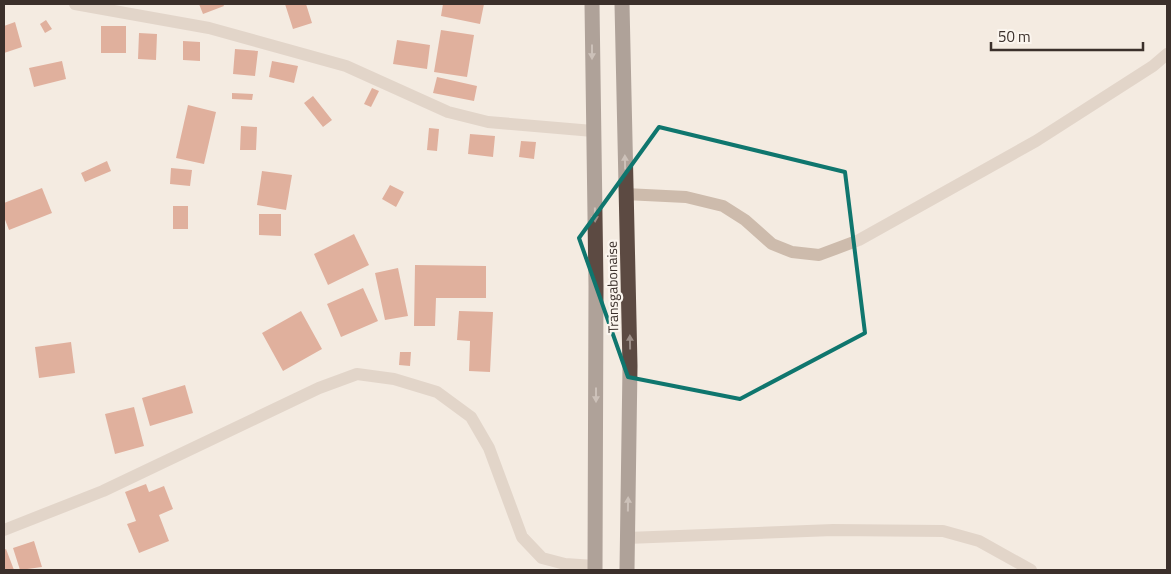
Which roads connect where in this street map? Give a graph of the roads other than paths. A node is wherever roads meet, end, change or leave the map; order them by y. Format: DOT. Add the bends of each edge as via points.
graph roads {
  1 [pos="75,4"];
  2 [pos="592,4"];
  3 [pos="622,4"];
  4 [pos="1167,54"];
  5 [pos="593,131"];
  6 [pos="626,194"];
  7 [pos="4,530"];
  8 [pos="627,538"];
  9 [pos="595,568"];
  10 [pos="627,570"];
  11 [pos="1031,570"];
  1 -- 5 [label="street" via="209,28 346,66 448,112 488,122"];
  2 -- 5 [label="highway, Transgabonaise, one-way"];
  6 -- 3 [label="highway, Transgabonaise, one-way"];
  4 -- 6 [label="street" via="1036,141 859,240 819,255 792,252 772,244 723,206 686,197"];
  5 -- 9 [label="highway, Transgabonaise, one-way"];
  8 -- 6 [label="highway, Transgabonaise, one-way" via="630,366"];
  7 -- 9 [label="street" via="103,492 319,388 357,374 394,378 437,392 471,417 489,448 522,537 542,558"];
  8 -- 10 [label="highway, Transgabonaise"];
  8 -- 11 [label="street" via="833,530 943,531 979,541"];
}
